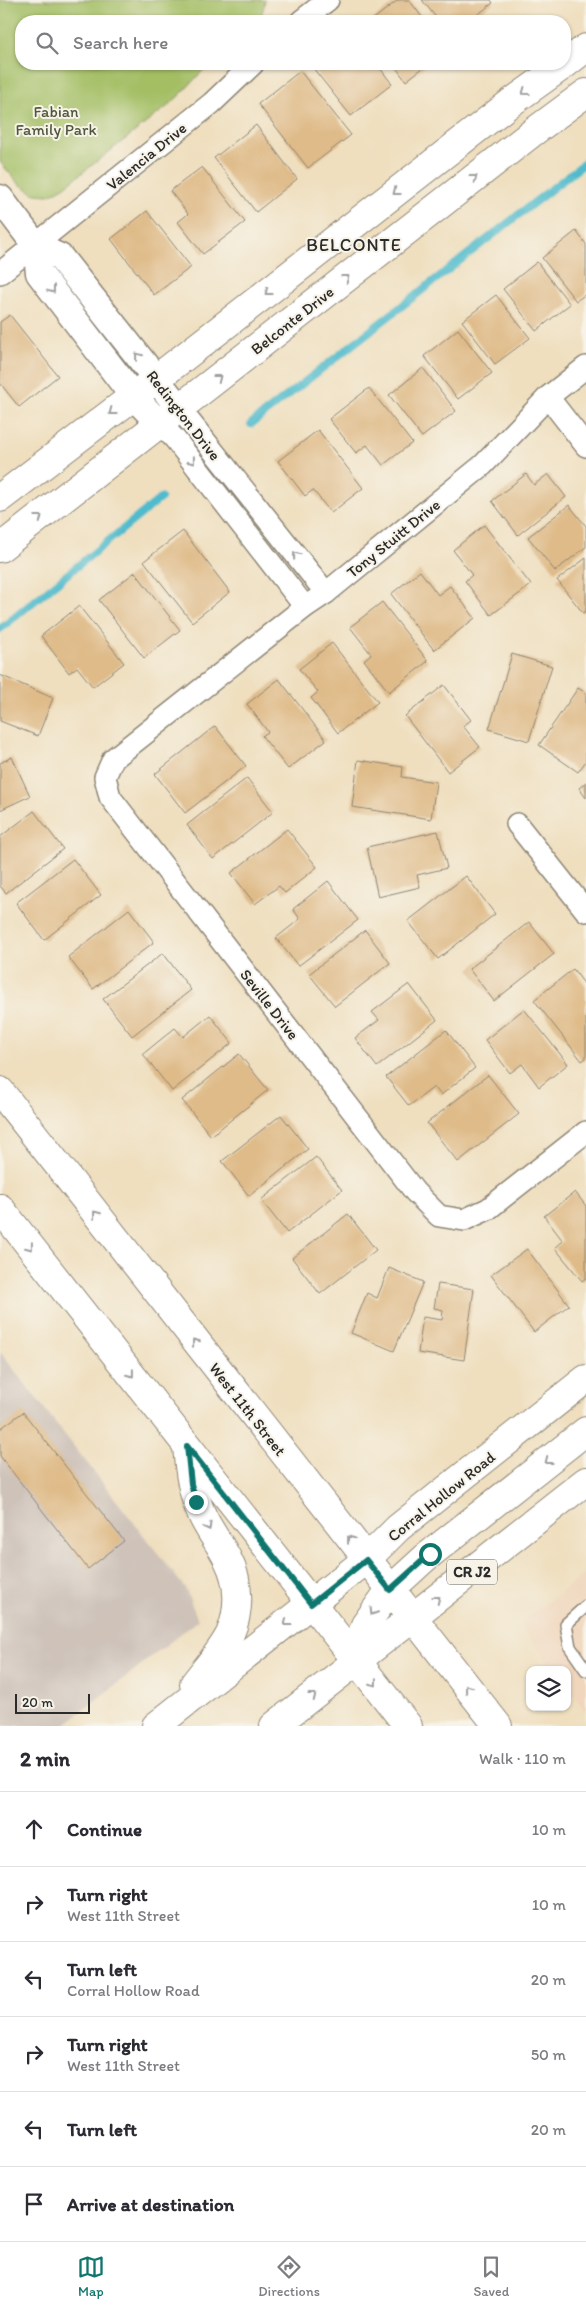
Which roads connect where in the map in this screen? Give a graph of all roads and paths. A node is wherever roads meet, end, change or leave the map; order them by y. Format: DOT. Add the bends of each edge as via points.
graph roads {
  1 [pos="328,0"];
  2 [pos="303,12"];
  3 [pos="586,48"];
  4 [pos="571,59"];
  5 [pos="247,70"];
  6 [pos="557,70"];
  7 [pos="586,93"];
  8 [pos="0,198"];
  9 [pos="36,246"];
  10 [pos="0,273"];
  11 [pos="586,367"];
  12 [pos="156,379"];
  13 [pos="133,396"];
  14 [pos="548,397"];
  15 [pos="170,416"];
  16 [pos="586,446"];
  17 [pos="0,498"];
  18 [pos="0,548"];
  19 [pos="326,593"];
  20 [pos="305,607"];
  21 [pos="228,668"];
  22 [pos="517,824"];
  23 [pos="586,911"];
  24 [pos="0,1091"];
  25 [pos="586,1132"];
  26 [pos="0,1208"];
  27 [pos="586,1379"];
  28 [pos="586,1431"];
  29 [pos="187,1446"];
  30 [pos="586,1481"];
  31 [pos="366,1560"];
  32 [pos="390,1590"];
  33 [pos="311,1604"];
  34 [pos="586,1606"];
  35 [pos="413,1618"];
  36 [pos="357,1662"];
  37 [pos="586,1670"];
  38 [pos="166,1718"];
  39 [pos="274,1726"];
  40 [pos="408,1726"];
  41 [pos="498,1726"];
  1 -- 2 [label="street"];
  3 -- 4 [label="main road"];
  5 -- 9 [label="street, Valencia Drive" via="212,103"];
  6 -- 12 [label="main road, one-way"];
  15 -- 7 [label="main road, Belconte Drive, one-way"];
  8 -- 9 [label="street, Redington Drive"];
  9 -- 10 [label="street, Valencia Drive"];
  12 -- 9 [label="street, Redington Drive, one-way" via="60,257"];
  9 -- 13 [label="street, Redington Drive, one-way" via="39,272"];
  11 -- 14 [label="street, Tony Stuitt Drive"];
  12 -- 13 [label="main road"];
  12 -- 15 [label="street, Redington Drive"];
  13 -- 15 [label="street, Redington Drive"];
  13 -- 17 [label="main road, one-way"];
  14 -- 16 [label="street"];
  14 -- 19 [label="street, Tony Stuitt Drive" via="483,465"];
  18 -- 15 [label="main road, Belconte Drive, one-way"];
  19 -- 15 [label="street, Redington Drive, one-way"];
  15 -- 20 [label="street, Redington Drive, one-way" via="174,438"];
  19 -- 20 [label="street, Tony Stuitt Drive"];
  20 -- 21 [label="street, Tony Stuitt Drive"];
  21 -- 25 [label="street, Seville Drive" via="113,759 105,777 110,797 415,1192 439,1216 464,1220 488,1209"];
  22 -- 23 [label="street"];
  31 -- 24 [label="main road, West 11th Street, one-way"];
  26 -- 29 [label="main road, one-way"];
  27 -- 31 [label="main road, Corral Hollow Road" via="398,1528"];
  28 -- 32 [label="main road, one-way" via="425,1558"];
  29 -- 33 [label="main road"];
  29 -- 38 [label="main road, one-way" via="196,1502 235,1575 237,1607 222,1647"];
  35 -- 30 [label="main road, CR J2, one-way"];
  31 -- 32 [label="main road, West 11th Street"];
  31 -- 33 [label="main road, Corral Hollow Road"];
  32 -- 35 [label="main road, West 11th Street"];
  32 -- 36 [label="main road, one-way" via="365,1625"];
  33 -- 36 [label="main road"];
  33 -- 38 [label="main road, Corral Hollow Road, one-way"];
  34 -- 37 [label="lane" via="566,1624 570,1647"];
  35 -- 36 [label="main road, CR J2"];
  41 -- 35 [label="main road, West 11th Street, one-way"];
  39 -- 36 [label="main road, CR J2, one-way"];
  36 -- 40 [label="main road, one-way"];
}
